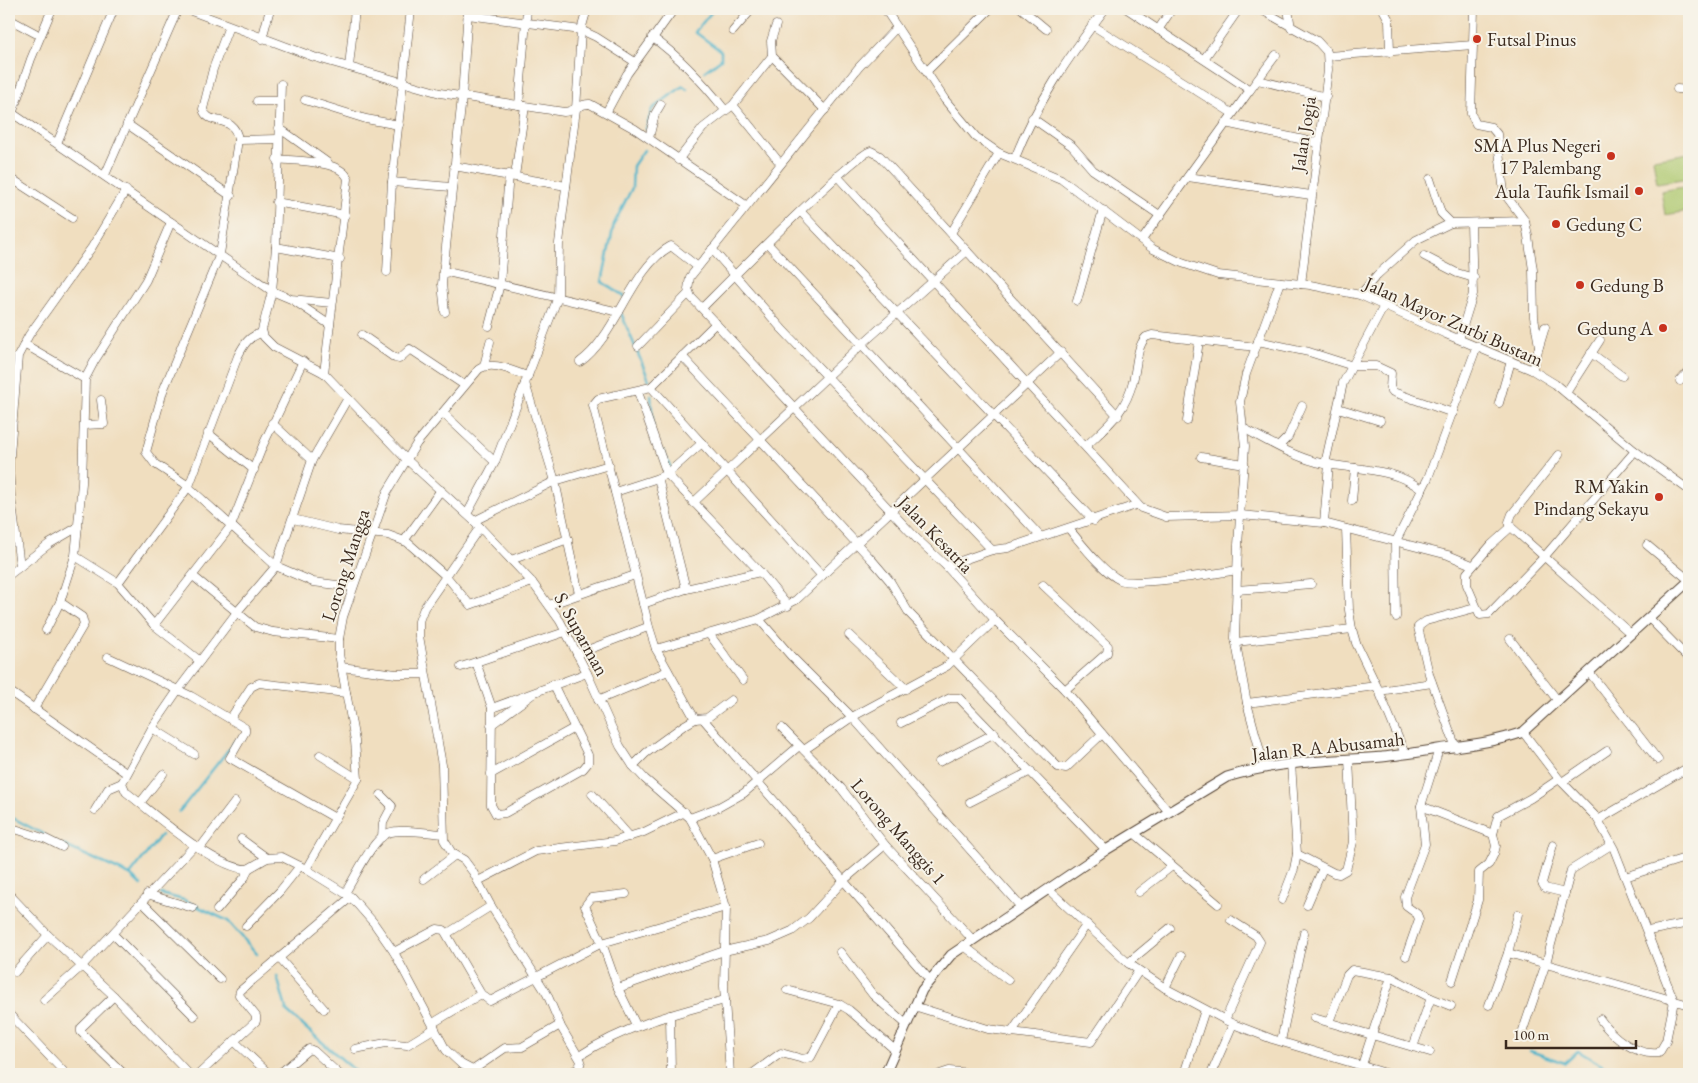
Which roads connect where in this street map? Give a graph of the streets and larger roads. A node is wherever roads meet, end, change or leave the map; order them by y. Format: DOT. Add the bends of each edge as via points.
graph roads {
  1 [pos="52,9"];
  2 [pos="114,9"];
  3 [pos="178,9"];
  4 [pos="186,9"];
  5 [pos="270,9"];
  6 [pos="355,9"];
  7 [pos="412,9"];
  8 [pos="527,9"];
  9 [pos="587,9"];
  10 [pos="674,9"];
  11 [pos="752,9"];
  12 [pos="990,9"];
  13 [pos="1022,9"];
  14 [pos="1105,9"];
  15 [pos="1127,9"];
  16 [pos="1172,9"];
  17 [pos="1240,9"];
  18 [pos="1260,9"];
  19 [pos="1288,9"];
  20 [pos="1383,9"];
  21 [pos="1474,9"];
  22 [pos="888,10"];
  23 [pos="468,12"];
  24 [pos="9,19"];
  25 [pos="525,22"];
  26 [pos="776,25"];
  27 [pos="1092,25"];
  28 [pos="229,26"];
  29 [pos="897,26"];
  30 [pos="1291,28"];
  31 [pos="1046,29"];
  32 [pos="581,30"];
  33 [pos="1158,30"];
  34 [pos="733,31"];
  35 [pos="35,33"];
  36 [pos="652,36"];
  37 [pos="262,39"];
  38 [pos="1473,45"];
  39 [pos="1390,52"];
  40 [pos="1276,55"];
  41 [pos="772,56"];
  42 [pos="1328,56"];
  43 [pos="1204,59"];
  44 [pos="635,62"];
  45 [pos="349,67"];
  46 [pos="927,71"];
  47 [pos="1258,80"];
  48 [pos="404,82"];
  49 [pos="281,84"];
  50 [pos="1677,88"];
  51 [pos="1250,90"];
  52 [pos="1689,90"];
  53 [pos="462,97"];
  54 [pos="1326,97"];
  55 [pos="305,100"];
  56 [pos="257,101"];
  57 [pos="280,101"];
  58 [pos="661,104"];
  59 [pos="522,106"];
  60 [pos="733,106"];
  61 [pos="576,109"];
  62 [pos="725,110"];
  63 [pos="825,110"];
  64 [pos="607,111"];
  65 [pos="10,112"];
  66 [pos="1232,113"];
  67 [pos="1032,118"];
  68 [pos="1225,123"];
  69 [pos="126,124"];
  70 [pos="399,125"];
  71 [pos="279,128"];
  72 [pos="649,138"];
  73 [pos="278,139"];
  74 [pos="238,140"];
  75 [pos="58,143"];
  76 [pos="1318,143"];
  77 [pos="999,152"];
  78 [pos="277,158"];
  79 [pos="1015,158"];
  80 [pos="678,160"];
  81 [pos="780,163"];
  82 [pos="330,165"];
  83 [pos="454,166"];
  84 [pos="105,175"];
  85 [pos="512,175"];
  86 [pos="837,176"];
  87 [pos="1188,177"];
  88 [pos="9,178"];
  89 [pos="1430,179"];
  90 [pos="392,182"];
  91 [pos="566,186"];
  92 [pos="451,187"];
  93 [pos="126,190"];
  94 [pos="1311,194"];
  95 [pos="231,196"];
  96 [pos="276,202"];
  97 [pos="746,206"];
  98 [pos="1103,210"];
  99 [pos="801,212"];
  100 [pos="345,215"];
  101 [pos="1161,216"];
  102 [pos="72,218"];
  103 [pos="1525,221"];
  104 [pos="171,222"];
  105 [pos="1450,223"];
  106 [pos="1470,223"];
  107 [pos="951,234"];
  108 [pos="1142,240"];
  109 [pos="768,244"];
  110 [pos="276,247"];
  111 [pos="712,249"];
  112 [pos="966,251"];
  113 [pos="220,254"];
  114 [pos="1424,256"];
  115 [pos="340,259"];
  116 [pos="698,267"];
  117 [pos="388,272"];
  118 [pos="443,272"];
  119 [pos="735,275"];
  120 [pos="1474,278"];
  121 [pos="932,282"];
  122 [pos="1280,282"];
  123 [pos="500,284"];
  124 [pos="1301,284"];
  125 [pos="272,291"];
  126 [pos="689,293"];
  127 [pos="1360,295"];
  128 [pos="558,297"];
  129 [pos="291,299"];
  130 [pos="1077,301"];
  131 [pos="332,303"];
  132 [pos="1384,306"];
  133 [pos="702,308"];
  134 [pos="445,312"];
  135 [pos="619,312"];
  136 [pos="898,314"];
  137 [pos="716,323"];
  138 [pos="330,325"];
  139 [pos="489,326"];
  140 [pos="1545,327"];
  141 [pos="262,334"];
  142 [pos="362,335"];
  143 [pos="1459,339"];
  144 [pos="1600,340"];
  145 [pos="1199,341"];
  146 [pos="490,342"];
  147 [pos="24,344"];
  148 [pos="1257,344"];
  149 [pos="861,345"];
  150 [pos="638,346"];
  151 [pos="1477,346"];
  152 [pos="1540,346"];
  153 [pos="1061,352"];
  154 [pos="1591,353"];
  155 [pos="682,356"];
  156 [pos="1511,361"];
  157 [pos="302,362"];
  158 [pos="580,362"];
  159 [pos="484,366"];
  160 [pos="1353,366"];
  161 [pos="1532,370"];
  162 [pos="1689,371"];
  163 [pos="324,373"];
  164 [pos="1622,376"];
  165 [pos="827,377"];
  166 [pos="85,379"];
  167 [pos="527,380"];
  168 [pos="1680,381"];
  169 [pos="1027,383"];
  170 [pos="464,385"];
  171 [pos="651,387"];
  172 [pos="638,392"];
  173 [pos="1566,393"];
  174 [pos="348,398"];
  175 [pos="101,400"];
  176 [pos="1499,403"];
  177 [pos="1302,406"];
  178 [pos="794,408"];
  179 [pos="1338,408"];
  180 [pos="443,413"];
  181 [pos="1453,413"];
  182 [pos="992,416"];
  183 [pos="1118,416"];
  184 [pos="1186,421"];
  185 [pos="1380,421"];
  186 [pos="272,423"];
  187 [pos="85,425"];
  188 [pos="1243,428"];
  189 [pos="208,434"];
  190 [pos="759,440"];
  191 [pos="702,443"];
  192 [pos="1086,446"];
  193 [pos="1279,446"];
  194 [pos="956,448"];
  195 [pos="1635,451"];
  196 [pos="1559,455"];
  197 [pos="1201,457"];
  198 [pos="312,460"];
  199 [pos="406,460"];
  200 [pos="495,462"];
  201 [pos="1244,464"];
  202 [pos="1327,464"];
  203 [pos="609,465"];
  204 [pos="1355,468"];
  205 [pos="254,470"];
  206 [pos="727,471"];
  207 [pos="667,474"];
  208 [pos="658,478"];
  209 [pos="924,479"];
  210 [pos="555,482"];
  211 [pos="188,486"];
  212 [pos="441,490"];
  213 [pos="1422,490"];
  214 [pos="1689,490"];
  215 [pos="615,492"];
  216 [pos="1352,501"];
  217 [pos="693,503"];
  218 [pos="1136,505"];
  219 [pos="890,511"];
  220 [pos="466,514"];
  221 [pos="1240,515"];
  222 [pos="293,519"];
  223 [pos="474,521"];
  224 [pos="1094,521"];
  225 [pos="1324,523"];
  226 [pos="78,526"];
  227 [pos="231,526"];
  228 [pos="480,527"];
  229 [pos="1511,527"];
  230 [pos="1068,529"];
  231 [pos="1346,529"];
  232 [pos="371,533"];
  233 [pos="1040,536"];
  234 [pos="568,539"];
  235 [pos="404,541"];
  236 [pos="1395,543"];
  237 [pos="856,544"];
  238 [pos="1647,545"];
  239 [pos="992,550"];
  240 [pos="75,556"];
  241 [pos="1545,556"];
  242 [pos="511,560"];
  243 [pos="1472,565"];
  244 [pos="20,566"];
  245 [pos="276,566"];
  246 [pos="946,566"];
  247 [pos="1238,570"];
  248 [pos="760,572"];
  249 [pos="9,575"];
  250 [pos="636,575"];
  251 [pos="193,576"];
  252 [pos="822,576"];
  253 [pos="447,577"];
  254 [pos="1689,580"];
  255 [pos="532,582"];
  256 [pos="118,583"];
  257 [pos="1311,584"];
  258 [pos="1043,585"];
  259 [pos="353,587"];
  260 [pos="686,589"];
  261 [pos="1238,590"];
  262 [pos="579,594"];
  263 [pos="60,602"];
  264 [pos="643,604"];
  265 [pos="549,605"];
  266 [pos="788,606"];
  267 [pos="1475,608"];
  268 [pos="237,612"];
  269 [pos="1396,617"];
  270 [pos="1650,618"];
  271 [pos="759,619"];
  272 [pos="995,620"];
  273 [pos="154,625"];
  274 [pos="645,628"];
  275 [pos="1352,628"];
  276 [pos="46,630"];
  277 [pos="565,632"];
  278 [pos="709,634"];
  279 [pos="1631,634"];
  280 [pos="849,635"];
  281 [pos="339,639"];
  282 [pos="1510,639"];
  283 [pos="1236,642"];
  284 [pos="656,649"];
  285 [pos="577,654"];
  286 [pos="108,656"];
  287 [pos="954,659"];
  288 [pos="1689,659"];
  289 [pos="200,661"];
  290 [pos="476,662"];
  291 [pos="341,667"];
  292 [pos="462,667"];
  293 [pos="668,671"];
  294 [pos="586,672"];
  295 [pos="1589,672"];
  296 [pos="425,674"];
  297 [pos="743,680"];
  298 [pos="1432,683"];
  299 [pos="553,684"];
  300 [pos="1378,688"];
  301 [pos="906,689"];
  302 [pos="178,690"];
  303 [pos="538,690"];
  304 [pos="1065,690"];
  305 [pos="9,692"];
  306 [pos="346,693"];
  307 [pos="598,700"];
  308 [pos="730,700"];
  309 [pos="1558,701"];
  310 [pos="1247,703"];
  311 [pos="492,708"];
  312 [pos="34,709"];
  313 [pos="852,717"];
  314 [pos="230,719"];
  315 [pos="695,719"];
  316 [pos="704,720"];
  317 [pos="901,723"];
  318 [pos="490,725"];
  319 [pos="152,728"];
  320 [pos="574,728"];
  321 [pos="782,728"];
  322 [pos="1524,732"];
  323 [pos="995,733"];
  324 [pos="1102,734"];
  325 [pos="802,748"];
  326 [pos="1456,748"];
  327 [pos="1438,749"];
  328 [pos="1607,751"];
  329 [pos="194,754"];
  330 [pos="1405,754"];
  331 [pos="320,755"];
  332 [pos="1349,759"];
  333 [pos="1658,760"];
  334 [pos="938,762"];
  335 [pos="1291,763"];
  336 [pos="633,766"];
  337 [pos="1264,766"];
  338 [pos="1689,767"];
  339 [pos="1031,770"];
  340 [pos="126,773"];
  341 [pos="163,774"];
  342 [pos="491,774"];
  343 [pos="358,779"];
  344 [pos="1560,781"];
  345 [pos="757,783"];
  346 [pos="122,784"];
  347 [pos="592,794"];
  348 [pos="381,795"];
  349 [pos="235,802"];
  350 [pos="970,802"];
  351 [pos="140,803"];
  352 [pos="1421,806"];
  353 [pos="95,810"];
  354 [pos="1169,812"];
  355 [pos="688,815"];
  356 [pos="336,818"];
  357 [pos="1598,820"];
  358 [pos="9,827"];
  359 [pos="1134,833"];
  360 [pos="443,834"];
  361 [pos="1493,834"];
  362 [pos="382,837"];
  363 [pos="630,837"];
  364 [pos="241,839"];
  365 [pos="758,843"];
  366 [pos="885,845"];
  367 [pos="1554,845"];
  368 [pos="1611,845"];
  369 [pos="197,846"];
  370 [pos="62,847"];
  371 [pos="1106,850"];
  372 [pos="1296,854"];
  373 [pos="455,855"];
  374 [pos="267,858"];
  375 [pos="1685,858"];
  376 [pos="712,860"];
  377 [pos="1172,866"];
  378 [pos="303,867"];
  379 [pos="1322,868"];
  380 [pos="248,869"];
  381 [pos="1625,877"];
  382 [pos="424,879"];
  383 [pos="844,880"];
  384 [pos="478,881"];
  385 [pos="1049,890"];
  386 [pos="1139,892"];
  387 [pos="1565,893"];
  388 [pos="147,894"];
  389 [pos="626,894"];
  390 [pos="348,895"];
  391 [pos="10,899"];
  392 [pos="1282,900"];
  393 [pos="142,902"];
  394 [pos="1218,904"];
  395 [pos="1307,905"];
  396 [pos="491,906"];
  397 [pos="726,907"];
  398 [pos="1021,907"];
  399 [pos="193,908"];
  400 [pos="217,910"];
  401 [pos="1518,914"];
  402 [pos="1231,920"];
  403 [pos="1087,924"];
  404 [pos="1689,924"];
  405 [pos="246,926"];
  406 [pos="1170,928"];
  407 [pos="1648,932"];
  408 [pos="448,933"];
  409 [pos="1304,933"];
  410 [pos="113,934"];
  411 [pos="48,935"];
  412 [pos="972,938"];
  413 [pos="602,943"];
  414 [pos="963,945"];
  415 [pos="724,951"];
  416 [pos="394,952"];
  417 [pos="840,952"];
  418 [pos="1508,953"];
  419 [pos="1181,956"];
  420 [pos="1406,956"];
  421 [pos="280,959"];
  422 [pos="1128,963"];
  423 [pos="1546,963"];
  424 [pos="82,966"];
  425 [pos="15,972"];
  426 [pos="1138,972"];
  427 [pos="535,976"];
  428 [pos="1391,977"];
  429 [pos="220,979"];
  430 [pos="930,979"];
  431 [pos="1008,980"];
  432 [pos="1452,981"];
  433 [pos="618,988"];
  434 [pos="1165,988"];
  435 [pos="787,990"];
  436 [pos="481,994"];
  437 [pos="114,996"];
  438 [pos="1431,998"];
  439 [pos="44,1000"];
  440 [pos="725,1000"];
  441 [pos="1674,1001"];
  442 [pos="838,1004"];
  443 [pos="1489,1004"];
  444 [pos="1689,1005"];
  445 [pos="914,1006"];
  446 [pos="1451,1006"];
  447 [pos="324,1009"];
  448 [pos="1205,1010"];
  449 [pos="9,1014"];
  450 [pos="670,1015"];
  451 [pos="194,1016"];
  452 [pos="1314,1018"];
  453 [pos="1600,1019"];
  454 [pos="1225,1020"];
  455 [pos="1329,1022"];
  456 [pos="906,1024"];
  457 [pos="1233,1024"];
  458 [pos="434,1025"];
  459 [pos="560,1025"];
  460 [pos="636,1025"];
  461 [pos="1011,1034"];
  462 [pos="1372,1035"];
  463 [pos="1521,1036"];
  464 [pos="234,1041"];
  465 [pos="1281,1042"];
  466 [pos="1413,1047"];
  467 [pos="355,1049"];
  468 [pos="895,1050"];
  469 [pos="1430,1052"];
  470 [pos="579,1056"];
  471 [pos="1366,1069"];
  472 [pos="476,1072"];
  473 [pos="671,1073"];
  474 [pos="66,1074"];
  475 [pos="124,1074"];
  476 [pos="189,1074"];
  477 [pos="199,1074"];
  478 [pos="270,1074"];
  479 [pos="279,1074"];
  480 [pos="339,1074"];
  481 [pos="568,1074"];
  482 [pos="730,1074"];
  483 [pos="752,1074"];
  484 [pos="885,1074"];
  485 [pos="940,1074"];
  486 [pos="982,1074"];
  487 [pos="1184,1074"];
  488 [pos="1211,1074"];
  489 [pos="1389,1074"];
  1 -- 65 [label="street"];
  2 -- 75 [label="street"];
  3 -- 69 [label="street"];
  4 -- 28 [label="street"];
  5 -- 37 [label="street"];
  6 -- 45 [label="street"];
  7 -- 48 [label="street"];
  8 -- 25 [label="street"];
  9 -- 32 [label="street"];
  10 -- 36 [label="street"];
  11 -- 34 [label="street"];
  12 -- 46 [label="street"];
  13 -- 31 [label="street"];
  14 -- 27 [label="street"];
  15 -- 33 [label="street"];
  16 -- 33 [label="street"];
  17 -- 43 [label="street"];
  18 -- 30 [label="street"];
  19 -- 30 [label="street"];
  20 -- 39 [label="street" via="1389,20"];
  21 -- 38 [label="street"];
  22 -- 29 [label="street, Jalan Mayor Zurbi Bustam"];
  23 -- 25 [label="street"];
  23 -- 53 [label="street"];
  24 -- 35 [label="street"];
  25 -- 32 [label="street"];
  25 -- 59 [label="street"];
  26 -- 41 [label="street" via="771,42"];
  27 -- 66 [label="street"];
  27 -- 67 [label="street"];
  28 -- 37 [label="street"];
  28 -- 74 [label="street" via="213,69 203,110 208,116 235,127"];
  29 -- 46 [label="street, Jalan Mayor Zurbi Bustam"];
  29 -- 63 [label="street"];
  30 -- 42 [label="street" via="1320,44"];
  32 -- 44 [label="street"];
  32 -- 61 [label="street"];
  33 -- 43 [label="street"];
  36 -- 44 [label="street"];
  36 -- 62 [label="street" via="680,57"];
  37 -- 45 [label="street"];
  38 -- 39 [label="street"];
  38 -- 103 [label="street" via="1472,120 1491,127 1497,134 1504,193"];
  39 -- 42 [label="street"];
  40 -- 47 [label="street"];
  41 -- 60 [label="street"];
  41 -- 63 [label="street"];
  42 -- 54 [label="street, Jalan Jogja"];
  43 -- 51 [label="street"];
  44 -- 64 [label="street"];
  45 -- 48 [label="street"];
  46 -- 77 [label="street, Jalan Mayor Zurbi Bustam" via="966,127"];
  47 -- 51 [label="street"];
  47 -- 54 [label="street"];
  48 -- 53 [label="street"];
  48 -- 70 [label="street"];
  49 -- 57 [label="street"];
  50 -- 52 [label="street"];
  51 -- 66 [label="street"];
  53 -- 59 [label="street"];
  53 -- 83 [label="street"];
  54 -- 76 [label="street, Jalan Jogja"];
  55 -- 70 [label="street" via="366,119"];
  56 -- 57 [label="street"];
  57 -- 71 [label="street"];
  58 -- 72 [label="street" via="653,119"];
  59 -- 61 [label="street" via="564,112"];
  59 -- 85 [label="street"];
  60 -- 62 [label="street"];
  60 -- 81 [label="street"];
  61 -- 64 [label="street" via="586,103"];
  61 -- 91 [label="street"];
  62 -- 80 [label="street" via="703,128"];
  63 -- 81 [label="street"];
  64 -- 72 [label="street"];
  65 -- 75 [label="street"];
  66 -- 68 [label="street"];
  67 -- 79 [label="street"];
  67 -- 101 [label="street" via="1072,146 1093,170"];
  68 -- 76 [label="street"];
  68 -- 87 [label="street"];
  69 -- 84 [label="street"];
  69 -- 95 [label="street"];
  70 -- 90 [label="street"];
  71 -- 73 [label="street"];
  71 -- 82 [label="street"];
  72 -- 80 [label="street"];
  73 -- 74 [label="street"];
  73 -- 78 [label="street"];
  74 -- 95 [label="street"];
  75 -- 84 [label="street"];
  76 -- 94 [label="street, Jalan Jogja"];
  77 -- 79 [label="street, Jalan Mayor Zurbi Bustam"];
  77 -- 107 [label="street"];
  78 -- 82 [label="street"];
  78 -- 96 [label="street"];
  79 -- 98 [label="street, Jalan Mayor Zurbi Bustam" via="1061,179"];
  80 -- 97 [label="street"];
  81 -- 97 [label="street"];
  82 -- 100 [label="street" via="345,172 348,178"];
  83 -- 85 [label="street"];
  83 -- 92 [label="street"];
  84 -- 93 [label="street"];
  85 -- 91 [label="street"];
  85 -- 123 [label="street"];
  86 -- 99 [label="street"];
  86 -- 107 [label="street" via="864,154 876,153"];
  86 -- 121 [label="street"];
  87 -- 94 [label="street"];
  87 -- 101 [label="street"];
  88 -- 102 [label="street"];
  89 -- 105 [label="street" via="1441,213"];
  90 -- 92 [label="street"];
  90 -- 117 [label="street"];
  91 -- 128 [label="street" via="559,243"];
  92 -- 118 [label="street"];
  93 -- 104 [label="street"];
  93 -- 147 [label="street" via="92,247"];
  94 -- 124 [label="street, Jalan Jogja"];
  95 -- 113 [label="street"];
  96 -- 100 [label="street"];
  96 -- 110 [label="street"];
  97 -- 111 [label="street"];
  98 -- 108 [label="street, Jalan Mayor Zurbi Bustam"];
  98 -- 130 [label="street"];
  99 -- 109 [label="street"];
  99 -- 136 [label="street"];
  100 -- 115 [label="street"];
  101 -- 108 [label="street"];
  103 -- 106 [label="street"];
  103 -- 152 [label="street" via="1533,270 1534,317"];
  104 -- 113 [label="street"];
  104 -- 166 [label="street" via="146,280 90,366"];
  105 -- 106 [label="street"];
  105 -- 127 [label="street" via="1416,240"];
  106 -- 120 [label="street"];
  107 -- 112 [label="street"];
  108 -- 122 [label="street, Jalan Mayor Zurbi Bustam" via="1167,257 1198,269 1218,275"];
  109 -- 119 [label="street"];
  109 -- 149 [label="street"];
  110 -- 115 [label="street"];
  110 -- 125 [label="street"];
  111 -- 116 [label="street"];
  111 -- 119 [label="street"];
  112 -- 121 [label="street"];
  112 -- 153 [label="street"];
  113 -- 125 [label="street"];
  113 -- 211 [label="street" via="163,391 146,445 150,459"];
  114 -- 120 [label="street"];
  115 -- 131 [label="street"];
  116 -- 126 [label="street" via="690,277"];
  116 -- 135 [label="street" via="670,246 650,263"];
  118 -- 123 [label="street"];
  118 -- 134 [label="street"];
  119 -- 133 [label="street"];
  119 -- 165 [label="street"];
  120 -- 143 [label="street" via="1470,306"];
  121 -- 136 [label="street"];
  121 -- 169 [label="street"];
  122 -- 124 [label="street, Jalan Mayor Zurbi Bustam"];
  122 -- 148 [label="street"];
  123 -- 128 [label="street"];
  123 -- 139 [label="street"];
  124 -- 127 [label="street, Jalan Mayor Zurbi Bustam"];
  125 -- 129 [label="street"];
  125 -- 141 [label="street"];
  126 -- 133 [label="street, Jalan Kesatria"];
  126 -- 150 [label="street"];
  127 -- 132 [label="street, Jalan Mayor Zurbi Bustam"];
  128 -- 135 [label="street"];
  128 -- 167 [label="street"];
  129 -- 131 [label="street"];
  129 -- 138 [label="street"];
  131 -- 138 [label="street"];
  132 -- 143 [label="street, Jalan Mayor Zurbi Bustam"];
  132 -- 160 [label="street"];
  133 -- 137 [label="street, Jalan Kesatria"];
  135 -- 158 [label="street"];
  136 -- 149 [label="street"];
  136 -- 182 [label="street"];
  137 -- 155 [label="street"];
  137 -- 178 [label="street, Jalan Kesatria"];
  138 -- 163 [label="street"];
  140 -- 152 [label="street"];
  141 -- 157 [label="street, S. Suparman" via="274,347"];
  141 -- 189 [label="street" via="251,337 243,347"];
  142 -- 170 [label="street" via="395,358 399,359 410,349"];
  143 -- 151 [label="street, Jalan Mayor Zurbi Bustam"];
  144 -- 154 [label="street"];
  145 -- 148 [label="street"];
  145 -- 183 [label="street" via="1146,336 1129,396"];
  145 -- 184 [label="street"];
  146 -- 159 [label="street"];
  147 -- 166 [label="street"];
  147 -- 244 [label="street" via="16,366 9,467"];
  148 -- 160 [label="street" via="1309,352"];
  148 -- 188 [label="street" via="1241,389"];
  149 -- 165 [label="street"];
  149 -- 194 [label="street"];
  151 -- 156 [label="street, Jalan Mayor Zurbi Bustam"];
  151 -- 181 [label="street"];
  152 -- 161 [label="street"];
  153 -- 169 [label="street"];
  153 -- 183 [label="street"];
  154 -- 164 [label="street"];
  154 -- 173 [label="street"];
  155 -- 171 [label="street"];
  155 -- 190 [label="street"];
  156 -- 161 [label="street, Jalan Mayor Zurbi Bustam"];
  156 -- 176 [label="street"];
  157 -- 163 [label="street, S. Suparman"];
  157 -- 186 [label="street"];
  159 -- 167 [label="street" via="494,366"];
  159 -- 170 [label="street, Lorong Mangga"];
  160 -- 179 [label="street" via="1343,383"];
  160 -- 181 [label="street" via="1384,369 1391,373 1390,388 1393,392"];
  161 -- 173 [label="street, Jalan Mayor Zurbi Bustam"];
  162 -- 168 [label="street"];
  163 -- 174 [label="street, S. Suparman"];
  165 -- 178 [label="street"];
  165 -- 209 [label="street"];
  166 -- 187 [label="street"];
  167 -- 200 [label="street"];
  167 -- 210 [label="street"];
  169 -- 182 [label="street"];
  169 -- 192 [label="street"];
  170 -- 180 [label="street, Lorong Mangga"];
  171 -- 172 [label="street"];
  171 -- 191 [label="street"];
  172 -- 203 [label="street" via="598,399 594,403"];
  172 -- 207 [label="street"];
  173 -- 195 [label="street, Jalan Mayor Zurbi Bustam"];
  174 -- 198 [label="street"];
  174 -- 199 [label="street, S. Suparman"];
  175 -- 187 [label="street" via="104,424"];
  177 -- 193 [label="street" via="1288,437"];
  178 -- 190 [label="street"];
  178 -- 219 [label="street, Jalan Kesatria"];
  179 -- 185 [label="street"];
  179 -- 202 [label="street"];
  180 -- 199 [label="street, Lorong Mangga"];
  180 -- 200 [label="street"];
  181 -- 213 [label="street"];
  182 -- 194 [label="street"];
  182 -- 224 [label="street"];
  183 -- 192 [label="street"];
  186 -- 198 [label="street"];
  186 -- 205 [label="street"];
  187 -- 226 [label="street"];
  188 -- 193 [label="street"];
  188 -- 201 [label="street"];
  189 -- 205 [label="street"];
  189 -- 211 [label="street"];
  190 -- 206 [label="street"];
  190 -- 237 [label="street"];
  191 -- 206 [label="street"];
  191 -- 207 [label="street"];
  192 -- 218 [label="street"];
  193 -- 202 [label="street"];
  194 -- 209 [label="street"];
  194 -- 233 [label="street"];
  195 -- 214 [label="street, Jalan Mayor Zurbi Bustam"];
  195 -- 241 [label="street"];
  196 -- 229 [label="street" via="1512,514"];
  197 -- 201 [label="street"];
  198 -- 222 [label="street"];
  199 -- 212 [label="street, S. Suparman"];
  199 -- 232 [label="street, Lorong Mangga" via="387,492"];
  200 -- 220 [label="street"];
  201 -- 221 [label="street"];
  202 -- 204 [label="street"];
  202 -- 225 [label="street"];
  203 -- 210 [label="street"];
  203 -- 215 [label="street"];
  204 -- 213 [label="street" via="1401,479"];
  204 -- 216 [label="street"];
  205 -- 227 [label="street"];
  206 -- 217 [label="street"];
  206 -- 252 [label="street"];
  207 -- 208 [label="street"];
  207 -- 217 [label="street"];
  208 -- 215 [label="street"];
  208 -- 260 [label="street"];
  209 -- 219 [label="street"];
  209 -- 239 [label="street"];
  210 -- 223 [label="street"];
  210 -- 234 [label="street"];
  211 -- 227 [label="street"];
  211 -- 256 [label="street"];
  212 -- 220 [label="street, S. Suparman"];
  212 -- 235 [label="street"];
  213 -- 236 [label="street"];
  215 -- 250 [label="street"];
  217 -- 248 [label="street"];
  218 -- 221 [label="street" via="1166,517"];
  218 -- 224 [label="street"];
  219 -- 237 [label="street"];
  219 -- 246 [label="street, Jalan Kesatria"];
  220 -- 223 [label="street, S. Suparman"];
  221 -- 225 [label="street"];
  221 -- 247 [label="street"];
  222 -- 232 [label="street"];
  222 -- 245 [label="street"];
  223 -- 228 [label="street, S. Suparman"];
  224 -- 230 [label="street"];
  225 -- 231 [label="street"];
  226 -- 240 [label="street"];
  226 -- 244 [label="street"];
  227 -- 245 [label="street"];
  227 -- 251 [label="street"];
  228 -- 242 [label="street, S. Suparman"];
  228 -- 253 [label="street"];
  229 -- 241 [label="street"];
  229 -- 243 [label="street"];
  230 -- 233 [label="street"];
  230 -- 247 [label="street" via="1121,581 1139,582"];
  231 -- 236 [label="street"];
  231 -- 275 [label="street"];
  232 -- 235 [label="street"];
  232 -- 259 [label="street, Lorong Mangga"];
  233 -- 239 [label="street" via="1008,548"];
  234 -- 242 [label="street"];
  234 -- 262 [label="street"];
  235 -- 253 [label="street"];
  236 -- 243 [label="street" via="1448,555"];
  236 -- 269 [label="street"];
  237 -- 252 [label="street"];
  237 -- 287 [label="street" via="890,581 910,613"];
  238 -- 254 [label="street"];
  239 -- 246 [label="street"];
  240 -- 256 [label="street"];
  240 -- 263 [label="street"];
  241 -- 267 [label="street" via="1488,614 1480,615"];
  241 -- 279 [label="street"];
  242 -- 255 [label="street, S. Suparman"];
  243 -- 267 [label="street" via="1466,576"];
  244 -- 249 [label="street"];
  245 -- 259 [label="street" via="313,582"];
  245 -- 268 [label="street"];
  246 -- 272 [label="street, Jalan Kesatria"];
  247 -- 261 [label="street"];
  248 -- 260 [label="street"];
  248 -- 266 [label="street"];
  250 -- 262 [label="street"];
  250 -- 264 [label="street"];
  251 -- 268 [label="street"];
  251 -- 273 [label="street"];
  252 -- 266 [label="street"];
  253 -- 255 [label="street" via="470,605"];
  253 -- 296 [label="street" via="424,608 419,621"];
  254 -- 270 [label="street, Jalan R A Abusamah"];
  255 -- 265 [label="street, S. Suparman"];
  256 -- 273 [label="street"];
  257 -- 261 [label="street"];
  258 -- 304 [label="street" via="1108,646 1107,653"];
  259 -- 281 [label="street, Lorong Mangga"];
  260 -- 264 [label="street"];
  261 -- 283 [label="street"];
  262 -- 265 [label="street"];
  263 -- 276 [label="street"];
  263 -- 312 [label="street" via="82,617 84,624"];
  264 -- 284 [label="street"];
  265 -- 277 [label="street, S. Suparman"];
  266 -- 271 [label="street"];
  267 -- 298 [label="street" via="1420,624 1418,632"];
  268 -- 281 [label="street" via="260,630"];
  268 -- 289 [label="street"];
  270 -- 279 [label="street, Jalan R A Abusamah"];
  270 -- 288 [label="street"];
  271 -- 278 [label="street"];
  271 -- 313 [label="street"];
  272 -- 287 [label="street"];
  272 -- 304 [label="street, Jalan Kesatria"];
  273 -- 289 [label="street"];
  274 -- 285 [label="street"];
  275 -- 283 [label="street"];
  275 -- 300 [label="street"];
  277 -- 285 [label="street, S. Suparman"];
  277 -- 290 [label="street"];
  278 -- 284 [label="street"];
  278 -- 297 [label="street"];
  279 -- 295 [label="street, Jalan R A Abusamah"];
  280 -- 301 [label="street"];
  281 -- 291 [label="street, Lorong Mangga"];
  282 -- 309 [label="street"];
  283 -- 310 [label="street"];
  284 -- 293 [label="street"];
  285 -- 294 [label="street, S. Suparman"];
  286 -- 302 [label="street"];
  287 -- 301 [label="street"];
  287 -- 324 [label="street" via="1060,768 1066,768"];
  289 -- 302 [label="street"];
  290 -- 292 [label="street"];
  290 -- 311 [label="street"];
  291 -- 296 [label="street"];
  291 -- 306 [label="street, Lorong Mangga"];
  293 -- 307 [label="street"];
  293 -- 315 [label="street"];
  294 -- 299 [label="street"];
  294 -- 307 [label="street, S. Suparman"];
  295 -- 309 [label="street, Jalan R A Abusamah"];
  295 -- 333 [label="street"];
  296 -- 360 [label="street" via="442,765"];
  298 -- 300 [label="street"];
  298 -- 326 [label="street"];
  299 -- 303 [label="street"];
  299 -- 320 [label="street"];
  300 -- 310 [label="street"];
  300 -- 330 [label="street"];
  301 -- 313 [label="street"];
  302 -- 314 [label="street"];
  302 -- 319 [label="street"];
  303 -- 311 [label="street"];
  303 -- 318 [label="street"];
  304 -- 324 [label="street, Jalan Kesatria"];
  305 -- 312 [label="street"];
  306 -- 314 [label="street" via="259,682 251,687"];
  306 -- 343 [label="street, Lorong Mangga" via="359,768"];
  307 -- 336 [label="street, S. Suparman"];
  308 -- 316 [label="street"];
  309 -- 322 [label="street, Jalan R A Abusamah"];
  310 -- 337 [label="street"];
  311 -- 318 [label="street"];
  312 -- 340 [label="street"];
  313 -- 325 [label="street"];
  313 -- 398 [label="street"];
  314 -- 356 [label="street" via="246,730 231,759"];
  315 -- 316 [label="street"];
  315 -- 336 [label="street" via="668,736"];
  316 -- 345 [label="street"];
  317 -- 323 [label="street" via="956,697"];
  318 -- 342 [label="street"];
  319 -- 329 [label="street"];
  319 -- 340 [label="street"];
  320 -- 342 [label="street"];
  320 -- 342 [label="street" via="588,755 586,766 502,814 494,813 491,808"];
  321 -- 325 [label="street, Lorong Manggis 1"];
  322 -- 326 [label="street, Jalan R A Abusamah" via="1506,739"];
  322 -- 344 [label="street"];
  323 -- 334 [label="street"];
  323 -- 339 [label="street"];
  324 -- 354 [label="street, Jalan Kesatria"];
  325 -- 345 [label="street"];
  325 -- 366 [label="street, Lorong Manggis 1" via="841,788"];
  326 -- 327 [label="street, Jalan R A Abusamah"];
  327 -- 330 [label="street, Jalan R A Abusamah"];
  327 -- 352 [label="street"];
  328 -- 344 [label="street"];
  330 -- 332 [label="street, Jalan R A Abusamah"];
  331 -- 343 [label="street"];
  332 -- 335 [label="street, Jalan R A Abusamah"];
  332 -- 379 [label="street" via="1353,842 1349,865 1339,874"];
  335 -- 337 [label="street, Jalan R A Abusamah"];
  335 -- 372 [label="street"];
  336 -- 355 [label="street, S. Suparman"];
  337 -- 354 [label="street, Jalan R A Abusamah" via="1228,777"];
  338 -- 357 [label="street"];
  339 -- 350 [label="street"];
  339 -- 371 [label="street"];
  340 -- 346 [label="street"];
  341 -- 351 [label="street"];
  343 -- 356 [label="street"];
  344 -- 357 [label="street"];
  344 -- 361 [label="street" via="1498,816"];
  345 -- 355 [label="street" via="733,800"];
  345 -- 383 [label="street"];
  346 -- 351 [label="street" via="126,792"];
  346 -- 353 [label="street" via="108,789"];
  347 -- 363 [label="street"];
  348 -- 362 [label="street" via="392,806 383,823"];
  349 -- 369 [label="street"];
  351 -- 369 [label="street"];
  352 -- 361 [label="street"];
  352 -- 420 [label="street" via="1425,844 1405,897 1406,906 1417,914 1418,924"];
  354 -- 359 [label="street, Jalan R A Abusamah"];
  355 -- 363 [label="street"];
  355 -- 376 [label="street, S. Suparman"];
  356 -- 378 [label="street"];
  357 -- 368 [label="street"];
  358 -- 370 [label="street" via="46,838"];
  359 -- 371 [label="street, Jalan R A Abusamah"];
  359 -- 377 [label="street"];
  360 -- 362 [label="street" via="389,832"];
  360 -- 373 [label="street" via="446,845"];
  361 -- 432 [label="street" via="1495,850 1491,861 1478,872 1478,900"];
  362 -- 390 [label="street"];
  363 -- 384 [label="street" via="536,852"];
  364 -- 374 [label="street"];
  365 -- 376 [label="street"];
  366 -- 383 [label="street"];
  366 -- 412 [label="street, Lorong Manggis 1"];
  367 -- 387 [label="street" via="1542,883 1545,888"];
  368 -- 381 [label="street"];
  368 -- 387 [label="street" via="1571,870"];
  369 -- 380 [label="street" via="228,864"];
  369 -- 388 [label="street"];
  371 -- 385 [label="street, Jalan R A Abusamah"];
  372 -- 379 [label="street"];
  372 -- 392 [label="street"];
  373 -- 382 [label="street"];
  373 -- 384 [label="street" via="464,860"];
  374 -- 378 [label="street" via="282,857"];
  374 -- 380 [label="street"];
  375 -- 381 [label="street"];
  376 -- 397 [label="street, S. Suparman"];
  377 -- 386 [label="street"];
  377 -- 394 [label="street"];
  378 -- 390 [label="street"];
  378 -- 405 [label="street"];
  379 -- 395 [label="street"];
  380 -- 400 [label="street"];
  381 -- 407 [label="street"];
  383 -- 415 [label="street" via="809,918 792,931 769,941"];
  383 -- 430 [label="street"];
  384 -- 396 [label="street"];
  385 -- 398 [label="street, Jalan R A Abusamah"];
  385 -- 403 [label="street"];
  387 -- 423 [label="street"];
  388 -- 393 [label="street"];
  388 -- 399 [label="street"];
  389 -- 413 [label="street" via="591,898 586,902 586,910"];
  390 -- 416 [label="street"];
  390 -- 421 [label="street"];
  391 -- 411 [label="street"];
  393 -- 410 [label="street"];
  393 -- 429 [label="street"];
  396 -- 408 [label="street"];
  396 -- 427 [label="street"];
  397 -- 413 [label="street"];
  397 -- 415 [label="street, S. Suparman"];
  398 -- 412 [label="street, Jalan R A Abusamah"];
  401 -- 418 [label="street"];
  402 -- 454 [label="street" via="1260,942"];
  403 -- 422 [label="street"];
  403 -- 461 [label="street"];
  404 -- 407 [label="street"];
  406 -- 422 [label="street"];
  407 -- 441 [label="street"];
  408 -- 416 [label="street" via="439,929"];
  408 -- 436 [label="street"];
  409 -- 465 [label="street"];
  410 -- 424 [label="street"];
  410 -- 451 [label="street"];
  411 -- 424 [label="street"];
  411 -- 425 [label="street"];
  412 -- 414 [label="street, Jalan R A Abusamah"];
  413 -- 427 [label="street"];
  413 -- 433 [label="street"];
  414 -- 430 [label="street, Jalan R A Abusamah"];
  414 -- 431 [label="street"];
  415 -- 433 [label="street"];
  415 -- 440 [label="street, S. Suparman"];
  416 -- 458 [label="street"];
  417 -- 456 [label="street" via="873,996"];
  418 -- 423 [label="street"];
  418 -- 443 [label="street"];
  419 -- 434 [label="street"];
  421 -- 447 [label="street"];
  421 -- 464 [label="street" via="240,991 239,995 257,1018"];
  422 -- 426 [label="street"];
  423 -- 441 [label="street"];
  423 -- 463 [label="street"];
  424 -- 437 [label="street"];
  424 -- 439 [label="street"];
  426 -- 434 [label="street"];
  426 -- 461 [label="street" via="1094,1041"];
  427 -- 436 [label="street" via="492,1000"];
  427 -- 459 [label="street" via="547,994"];
  428 -- 438 [label="street"];
  428 -- 455 [label="street" via="1352,970 1346,975"];
  428 -- 462 [label="street"];
  430 -- 445 [label="street, Jalan R A Abusamah"];
  433 -- 460 [label="street"];
  434 -- 448 [label="street"];
  435 -- 442 [label="street"];
  436 -- 458 [label="street"];
  437 -- 475 [label="street" via="81,1028 81,1032"];
  437 -- 476 [label="street"];
  438 -- 446 [label="street"];
  438 -- 466 [label="street"];
  440 -- 450 [label="street"];
  440 -- 482 [label="street, S. Suparman"];
  441 -- 444 [label="street"];
  441 -- 453 [label="street" via="1666,1041 1659,1053 1647,1052 1617,1039"];
  442 -- 468 [label="street"];
  442 -- 483 [label="street" via="811,1057 803,1060 781,1053"];
  445 -- 456 [label="street, Jalan R A Abusamah"];
  445 -- 461 [label="street"];
  448 -- 454 [label="street"];
  448 -- 487 [label="street"];
  449 -- 474 [label="street"];
  450 -- 460 [label="street"];
  450 -- 473 [label="street"];
  452 -- 455 [label="street"];
  454 -- 457 [label="street"];
  455 -- 462 [label="street"];
  456 -- 468 [label="street, Jalan R A Abusamah"];
  457 -- 465 [label="street"];
  457 -- 488 [label="street"];
  458 -- 467 [label="street" via="407,1045 386,1043"];
  458 -- 472 [label="street" via="453,1057"];
  459 -- 470 [label="street"];
  459 -- 472 [label="street" via="522,1047 505,1048"];
  460 -- 470 [label="street"];
  462 -- 466 [label="street"];
  462 -- 471 [label="street"];
  464 -- 477 [label="street"];
  464 -- 478 [label="street"];
  465 -- 471 [label="street"];
  466 -- 469 [label="street"];
  468 -- 484 [label="street, Jalan R A Abusamah"];
  470 -- 481 [label="street" via="579,1068"];
  471 -- 489 [label="street"];
  479 -- 480 [label="street" via="309,1049"];
  485 -- 486 [label="street" via="949,1071"];
}
